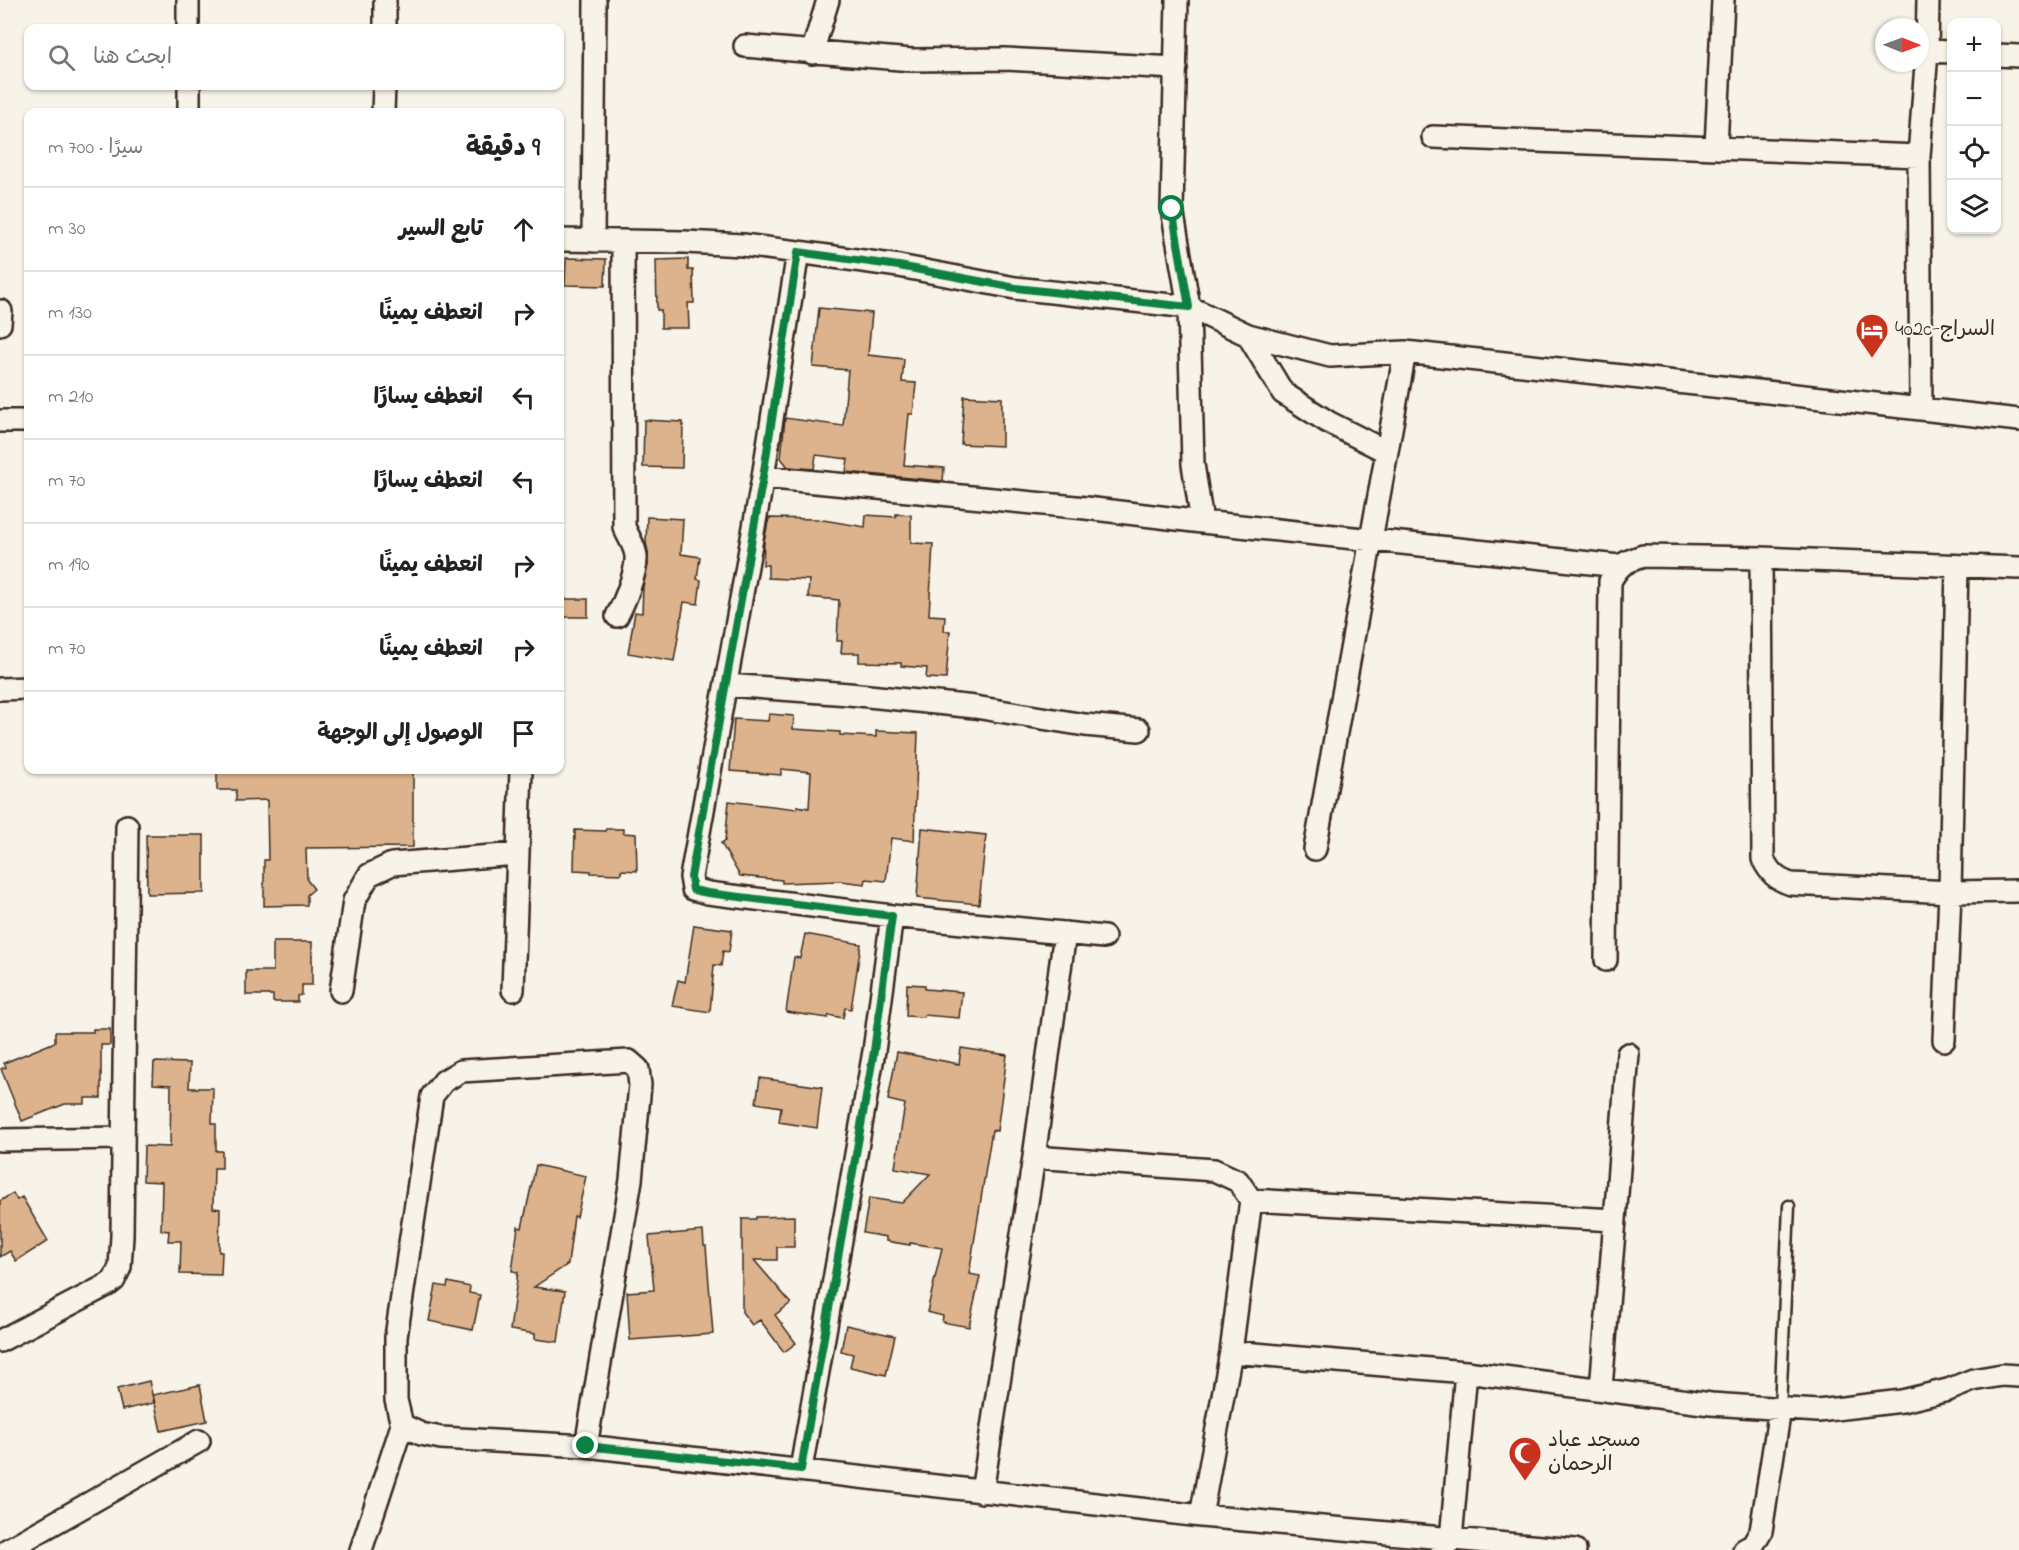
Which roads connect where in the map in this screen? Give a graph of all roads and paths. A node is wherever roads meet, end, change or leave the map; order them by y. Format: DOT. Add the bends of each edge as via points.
graph roads {
  1 [pos="188,0"];
  2 [pos="385,0"];
  3 [pos="595,0"];
  4 [pos="828,0"];
  5 [pos="1177,0"];
  6 [pos="1723,0"];
  7 [pos="1928,0"];
  8 [pos="1928,18"];
  9 [pos="188,24"];
  10 [pos="385,24"];
  11 [pos="745,46"];
  12 [pos="1929,51"];
  13 [pos="1947,52"];
  14 [pos="812,53"];
  15 [pos="2001,55"];
  16 [pos="2019,56"];
  17 [pos="1176,68"];
  18 [pos="1925,72"];
  19 [pos="189,90"];
  20 [pos="384,90"];
  21 [pos="189,108"];
  22 [pos="383,108"];
  23 [pos="1433,137"];
  24 [pos="1716,147"];
  25 [pos="1919,156"];
  26 [pos="564,240"];
  27 [pos="593,241"];
  28 [pos="624,242"];
  29 [pos="798,252"];
  30 [pos="1189,307"];
  31 [pos="1248,335"];
  32 [pos="1405,352"];
  33 [pos="1921,409"];
  34 [pos="2019,420"];
  35 [pos="0,421"];
  36 [pos="24,421"];
  37 [pos="1387,452"];
  38 [pos="763,477"];
  39 [pos="1202,522"];
  40 [pos="1371,540"];
  41 [pos="1761,558"];
  42 [pos="1619,566"];
  43 [pos="1957,566"];
  44 [pos="2019,568"];
  45 [pos="617,616"];
  46 [pos="726,685"];
  47 [pos="24,688"];
  48 [pos="0,689"];
  49 [pos="1139,730"];
  50 [pos="521,774"];
  51 [pos="127,825"];
  52 [pos="1315,849"];
  53 [pos="518,854"];
  54 [pos="2019,891"];
  55 [pos="1950,892"];
  56 [pos="892,916"];
  57 [pos="1065,933"];
  58 [pos="1104,937"];
  59 [pos="1606,960"];
  60 [pos="513,990"];
  61 [pos="341,991"];
  62 [pos="1944,1040"];
  63 [pos="1628,1054"];
  64 [pos="123,1138"];
  65 [pos="0,1140"];
  66 [pos="1034,1157"];
  67 [pos="1251,1200"];
  68 [pos="1789,1206"];
  69 [pos="1615,1220"];
  70 [pos="0,1341"];
  71 [pos="1231,1352"];
  72 [pos="1466,1372"];
  73 [pos="2019,1376"];
  74 [pos="1601,1388"];
  75 [pos="1780,1409"];
  76 [pos="402,1425"];
  77 [pos="199,1441"];
  78 [pos="586,1446"];
  79 [pos="801,1469"];
  80 [pos="982,1492"];
  81 [pos="1201,1516"];
  82 [pos="1447,1544"];
  83 [pos="8,1550"];
  84 [pos="362,1550"];
  85 [pos="1575,1550"];
  86 [pos="1744,1550"];
  1 -- 9 [label="street"];
  2 -- 10 [label="street"];
  3 -- 27 [label="street"];
  4 -- 14 [label="street"];
  5 -- 17 [label="street"];
  6 -- 24 [label="street"];
  7 -- 8 [label="street"];
  11 -- 14 [label="street"];
  12 -- 13 [label="street"];
  14 -- 17 [label="street"];
  15 -- 16 [label="street"];
  17 -- 30 [label="street" via="1172,209"];
  18 -- 25 [label="street"];
  19 -- 21 [label="street"];
  20 -- 22 [label="street"];
  23 -- 24 [label="street"];
  24 -- 25 [label="street"];
  25 -- 33 [label="street"];
  26 -- 27 [label="street"];
  27 -- 28 [label="street"];
  28 -- 29 [label="street" via="743,245"];
  28 -- 45 [label="street" via="624,527 636,556 635,570"];
  29 -- 30 [label="street" via="1016,288"];
  29 -- 38 [label="street"];
  30 -- 31 [label="street"];
  30 -- 39 [label="street" via="1193,464"];
  31 -- 32 [label="street" via="1330,356"];
  31 -- 37 [label="street" via="1283,393 1328,422"];
  32 -- 33 [label="street"];
  32 -- 37 [label="street"];
  33 -- 34 [label="street"];
  35 -- 36 [label="street"];
  37 -- 40 [label="street"];
  38 -- 39 [label="street"];
  38 -- 46 [label="street"];
  39 -- 40 [label="street"];
  40 -- 42 [label="street"];
  40 -- 52 [label="street"];
  41 -- 42 [label="street" via="1643,556"];
  41 -- 43 [label="street"];
  41 -- 55 [label="street" via="1763,860 1769,871 1778,880 1791,884"];
  42 -- 59 [label="street" via="1610,581"];
  43 -- 44 [label="street"];
  43 -- 55 [label="street"];
  46 -- 49 [label="street" via="952,705"];
  46 -- 56 [label="street" via="691,877 693,890"];
  47 -- 48 [label="street"];
  50 -- 53 [label="street"];
  51 -- 64 [label="street"];
  53 -- 60 [label="street"];
  53 -- 61 [label="street" via="392,864 369,875 354,901"];
  54 -- 55 [label="street"];
  55 -- 62 [label="street"];
  56 -- 57 [label="street"];
  56 -- 79 [label="street" via="874,1051"];
  57 -- 58 [label="street"];
  57 -- 66 [label="street"];
  63 -- 69 [label="street"];
  64 -- 65 [label="street"];
  64 -- 70 [label="street" via="123,1236 117,1276 109,1284"];
  66 -- 67 [label="street" via="1214,1170 1238,1181"];
  66 -- 80 [label="street"];
  67 -- 69 [label="street"];
  67 -- 71 [label="street"];
  68 -- 75 [label="lane"];
  69 -- 74 [label="street"];
  71 -- 72 [label="street"];
  71 -- 81 [label="street"];
  72 -- 74 [label="street"];
  72 -- 82 [label="street"];
  73 -- 75 [label="street" via="1973,1380 1948,1390 1863,1407 1818,1412"];
  74 -- 75 [label="street" via="1711,1404"];
  75 -- 86 [label="street" via="1761,1531 1754,1545"];
  76 -- 78 [label="street" via="441,1438"];
  76 -- 78 [label="street" via="396,1400 396,1336 432,1096 444,1081 461,1071 629,1061 640,1077 631,1179"];
  76 -- 84 [label="street"];
  77 -- 83 [label="street"];
  78 -- 79 [label="street"];
  79 -- 80 [label="street"];
  80 -- 81 [label="street"];
  81 -- 82 [label="street"];
  82 -- 85 [label="street"];
}
